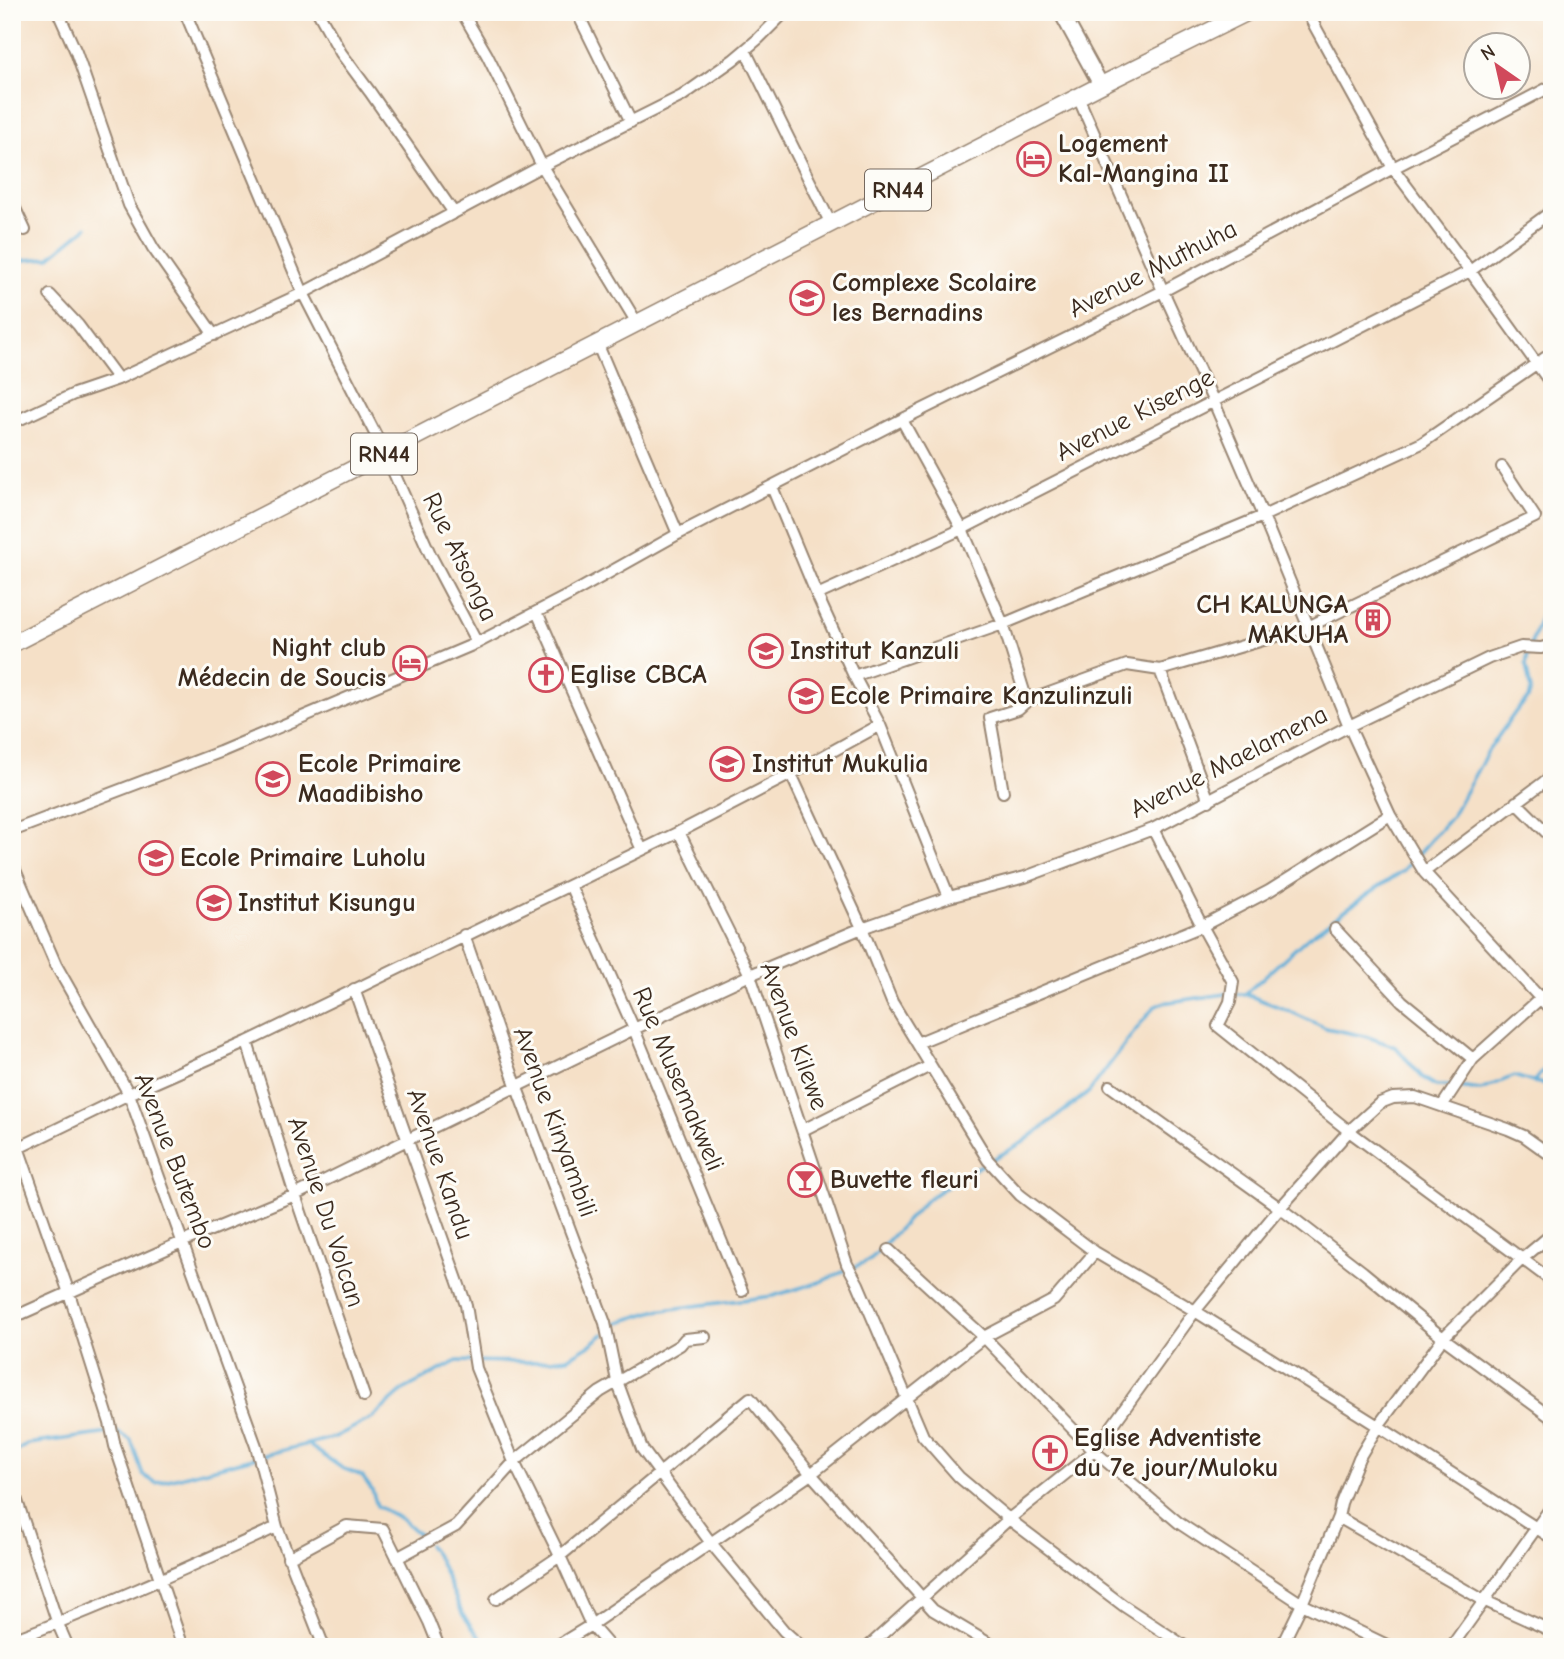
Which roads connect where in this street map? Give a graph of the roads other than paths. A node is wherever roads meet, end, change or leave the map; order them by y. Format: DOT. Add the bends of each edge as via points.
graph roads {
  1 [pos="58,12"];
  2 [pos="185,12"];
  3 [pos="318,12"];
  4 [pos="462,12"];
  5 [pos="577,12"];
  6 [pos="785,12"];
  7 [pos="1061,12"];
  8 [pos="1248,12"];
  9 [pos="1307,12"];
  10 [pos="745,50"];
  11 [pos="1101,85"];
  12 [pos="1552,86"];
  13 [pos="1079,97"];
  14 [pos="631,121"];
  15 [pos="542,166"];
  16 [pos="1394,168"];
  17 [pos="12,202"];
  18 [pos="1552,211"];
  19 [pos="454,213"];
  20 [pos="831,224"];
  21 [pos="25,230"];
  22 [pos="1470,271"];
  23 [pos="1163,291"];
  24 [pos="303,293"];
  25 [pos="50,295"];
  26 [pos="637,323"];
  27 [pos="214,335"];
  28 [pos="597,343"];
  29 [pos="1552,353"];
  30 [pos="1537,363"];
  31 [pos="118,379"];
  32 [pos="1552,385"];
  33 [pos="1213,400"];
  34 [pos="14,419"];
  35 [pos="902,420"];
  36 [pos="385,453"];
  37 [pos="1502,467"];
  38 [pos="772,487"];
  39 [pos="1263,516"];
  40 [pos="962,529"];
  41 [pos="678,534"];
  42 [pos="817,595"];
  43 [pos="537,612"];
  44 [pos="1003,624"];
  45 [pos="1308,628"];
  46 [pos="477,643"];
  47 [pos="12,644"];
  48 [pos="1546,646"];
  49 [pos="1160,670"];
  50 [pos="854,676"];
  51 [pos="1027,701"];
  52 [pos="880,725"];
  53 [pos="1349,726"];
  54 [pos="792,774"];
  55 [pos="1552,776"];
  56 [pos="1003,792"];
  57 [pos="1209,801"];
  58 [pos="1516,802"];
  59 [pos="1390,815"];
  60 [pos="1153,829"];
  61 [pos="12,831"];
  62 [pos="679,832"];
  63 [pos="1552,838"];
  64 [pos="642,850"];
  65 [pos="12,863"];
  66 [pos="1418,863"];
  67 [pos="570,885"];
  68 [pos="949,897"];
  69 [pos="1202,926"];
  70 [pos="862,928"];
  71 [pos="1335,929"];
  72 [pos="464,935"];
  73 [pos="750,975"];
  74 [pos="1552,988"];
  75 [pos="354,989"];
  76 [pos="1541,998"];
  77 [pos="1552,1011"];
  78 [pos="634,1029"];
  79 [pos="247,1042"];
  80 [pos="917,1043"];
  81 [pos="1473,1059"];
  82 [pos="930,1066"];
  83 [pos="1110,1086"];
  84 [pos="517,1087"];
  85 [pos="129,1094"];
  86 [pos="1442,1105"];
  87 [pos="12,1130"];
  88 [pos="803,1130"];
  89 [pos="1349,1131"];
  90 [pos="408,1141"];
  91 [pos="16,1149"];
  92 [pos="1552,1156"];
  93 [pos="295,1195"];
  94 [pos="1280,1208"];
  95 [pos="1552,1234"];
  96 [pos="182,1242"];
  97 [pos="889,1250"];
  98 [pos="1095,1252"];
  99 [pos="1522,1259"];
  100 [pos="1552,1281"];
  101 [pos="742,1291"];
  102 [pos="69,1293"];
  103 [pos="1195,1311"];
  104 [pos="12,1318"];
  105 [pos="705,1337"];
  106 [pos="984,1337"];
  107 [pos="1443,1338"];
  108 [pos="617,1381"];
  109 [pos="364,1396"];
  110 [pos="907,1398"];
  111 [pos="1552,1418"];
  112 [pos="1378,1426"];
  113 [pos="1094,1451"];
  114 [pos="514,1462"];
  115 [pos="659,1474"];
  116 [pos="811,1474"];
  117 [pos="12,1486"];
  118 [pos="1552,1507"];
  119 [pos="1338,1517"];
  120 [pos="1009,1519"];
  121 [pos="277,1527"];
  122 [pos="1536,1528"];
  123 [pos="1552,1538"];
  124 [pos="711,1543"];
  125 [pos="560,1556"];
  126 [pos="288,1558"];
  127 [pos="397,1558"];
  128 [pos="160,1580"];
  129 [pos="922,1597"];
  130 [pos="496,1599"];
  131 [pos="1483,1600"];
  132 [pos="1302,1604"];
  133 [pos="58,1624"];
  134 [pos="591,1625"];
  135 [pos="1552,1631"];
  136 [pos="12,1640"];
  137 [pos="68,1647"];
  138 [pos="183,1647"];
  139 [pos="324,1647"];
  140 [pos="439,1647"];
  141 [pos="555,1647"];
  142 [pos="610,1647"];
  143 [pos="802,1647"];
  144 [pos="868,1647"];
  145 [pos="995,1647"];
  146 [pos="1186,1647"];
  147 [pos="1282,1647"];
  148 [pos="1391,1647"];
  149 [pos="1451,1647"];
  1 -- 27 [label="street" via="129,205"];
  2 -- 24 [label="street, Rue Atsonga"];
  3 -- 19 [label="street" via="341,53"];
  4 -- 15 [label="street"];
  5 -- 14 [label="street"];
  6 -- 10 [label="street"];
  7 -- 11 [label="street"];
  8 -- 11 [label="main road, RN44"];
  9 -- 16 [label="street"];
  10 -- 14 [label="street" via="682,96"];
  10 -- 20 [label="street"];
  11 -- 13 [label="main road, RN44"];
  12 -- 16 [label="street, Avenue Muthuha"];
  13 -- 20 [label="main road, RN44"];
  13 -- 23 [label="street"];
  14 -- 15 [label="street"];
  15 -- 19 [label="street"];
  15 -- 26 [label="street"];
  16 -- 22 [label="street"];
  16 -- 23 [label="street, Avenue Muthuha"];
  17 -- 21 [label="street"];
  18 -- 22 [label="street, Avenue Kisenge"];
  19 -- 24 [label="street"];
  20 -- 26 [label="main road, RN44"];
  22 -- 30 [label="street"];
  22 -- 33 [label="street, Avenue Kisenge"];
  23 -- 33 [label="street"];
  23 -- 35 [label="street, Avenue Muthuha"];
  24 -- 27 [label="street"];
  24 -- 36 [label="street, Rue Atsonga"];
  25 -- 31 [label="street"];
  26 -- 28 [label="main road, RN44"];
  27 -- 31 [label="street"];
  28 -- 36 [label="main road, RN44"];
  28 -- 41 [label="street"];
  29 -- 30 [label="street"];
  30 -- 32 [label="street"];
  30 -- 39 [label="street" via="1422,443"];
  31 -- 34 [label="street"];
  33 -- 39 [label="street"];
  33 -- 40 [label="street, Avenue Kisenge"];
  35 -- 38 [label="street, Avenue Muthuha"];
  35 -- 40 [label="street"];
  36 -- 46 [label="street, Rue Atsonga"];
  36 -- 47 [label="main road, RN44"];
  37 -- 45 [label="street" via="1535,517"];
  38 -- 41 [label="street, Avenue Muthuha"];
  38 -- 42 [label="street"];
  39 -- 44 [label="street"];
  39 -- 45 [label="street"];
  40 -- 42 [label="street, Avenue Kisenge"];
  40 -- 44 [label="street"];
  41 -- 43 [label="street, Avenue Muthuha"];
  42 -- 50 [label="street"];
  43 -- 46 [label="street, Avenue Muthuha"];
  43 -- 64 [label="street"];
  44 -- 50 [label="street"];
  44 -- 51 [label="street"];
  45 -- 49 [label="street"];
  45 -- 53 [label="street"];
  46 -- 61 [label="street, Avenue Muthuha" via="220,752"];
  48 -- 53 [label="street, Avenue Maelamena" via="1521,647 1489,658"];
  49 -- 51 [label="street" via="1127,665"];
  49 -- 57 [label="street"];
  50 -- 52 [label="street"];
  51 -- 56 [label="street" via="1018,709 990,718"];
  52 -- 54 [label="street"];
  52 -- 68 [label="street"];
  53 -- 57 [label="street, Avenue Maelamena"];
  53 -- 59 [label="street"];
  54 -- 62 [label="street"];
  54 -- 70 [label="street"];
  55 -- 58 [label="street"];
  57 -- 60 [label="street, Avenue Maelamena"];
  58 -- 63 [label="street"];
  58 -- 66 [label="street"];
  59 -- 66 [label="street"];
  59 -- 69 [label="street" via="1269,891"];
  60 -- 68 [label="street, Avenue Maelamena" via="1026,877"];
  60 -- 69 [label="street"];
  62 -- 64 [label="street"];
  62 -- 73 [label="street, Avenue Kilewe"];
  64 -- 67 [label="street"];
  65 -- 85 [label="street, Avenue Butembo" via="56,965"];
  66 -- 76 [label="street"];
  67 -- 72 [label="street"];
  67 -- 78 [label="street, Rue Musemakweli"];
  68 -- 70 [label="street"];
  69 -- 80 [label="street"];
  69 -- 89 [label="street" via="1233,982 1230,1002 1218,1026"];
  70 -- 73 [label="street"];
  70 -- 80 [label="street" via="892,1002"];
  71 -- 81 [label="street" via="1402,1001"];
  72 -- 75 [label="street"];
  72 -- 84 [label="street, Avenue Kinyambili"];
  73 -- 78 [label="street"];
  73 -- 88 [label="street, Avenue Kilewe"];
  74 -- 76 [label="street"];
  75 -- 79 [label="street"];
  75 -- 90 [label="street, Avenue Kandu"];
  76 -- 77 [label="street"];
  76 -- 81 [label="street"];
  78 -- 84 [label="street"];
  78 -- 101 [label="street, Rue Musemakweli"];
  79 -- 85 [label="street"];
  79 -- 93 [label="street, Avenue Du Volcan"];
  80 -- 82 [label="street"];
  81 -- 86 [label="street"];
  82 -- 88 [label="street"];
  82 -- 98 [label="street" via="989,1162 1020,1195"];
  83 -- 94 [label="street"];
  84 -- 90 [label="street"];
  84 -- 108 [label="street, Avenue Kinyambili" via="605,1323"];
  85 -- 91 [label="street"];
  85 -- 96 [label="street, Avenue Butembo"];
  86 -- 89 [label="street" via="1415,1097 1393,1098"];
  86 -- 92 [label="street" via="1524,1136"];
  87 -- 91 [label="street"];
  88 -- 110 [label="street, Avenue Kilewe" via="847,1264"];
  89 -- 94 [label="street"];
  89 -- 99 [label="street"];
  90 -- 93 [label="street"];
  90 -- 114 [label="street, Avenue Kandu" via="466,1305 475,1362"];
  91 -- 102 [label="street"];
  93 -- 96 [label="street"];
  93 -- 109 [label="street, Avenue Du Volcan"];
  94 -- 103 [label="street"];
  94 -- 107 [label="street"];
  95 -- 99 [label="street"];
  96 -- 102 [label="street"];
  96 -- 121 [label="street, Avenue Butembo" via="256,1447"];
  97 -- 106 [label="street"];
  98 -- 103 [label="street"];
  98 -- 106 [label="street" via="1054,1300"];
  99 -- 100 [label="street"];
  99 -- 107 [label="street"];
  102 -- 104 [label="street"];
  102 -- 128 [label="street"];
  103 -- 112 [label="street"];
  103 -- 113 [label="street"];
  105 -- 108 [label="street" via="685,1339"];
  106 -- 110 [label="street"];
  106 -- 113 [label="street"];
  107 -- 111 [label="street"];
  107 -- 112 [label="street"];
  108 -- 114 [label="street"];
  108 -- 115 [label="street, Avenue Kinyambili" via="642,1449"];
  110 -- 116 [label="street"];
  110 -- 120 [label="street, Avenue Kilewe" via="923,1436 959,1477"];
  112 -- 119 [label="street" via="1359,1458"];
  112 -- 122 [label="street"];
  113 -- 120 [label="street"];
  113 -- 132 [label="street" via="1179,1523"];
  114 -- 125 [label="street, Avenue Kandu"];
  114 -- 127 [label="street" via="456,1526"];
  115 -- 116 [label="street" via="750,1398"];
  115 -- 124 [label="street, Avenue Kinyambili"];
  115 -- 125 [label="street"];
  116 -- 124 [label="street"];
  116 -- 129 [label="street"];
  117 -- 133 [label="street"];
  118 -- 122 [label="street"];
  119 -- 131 [label="street"];
  119 -- 132 [label="street"];
  120 -- 129 [label="street"];
  120 -- 146 [label="street, Avenue Kilewe"];
  121 -- 126 [label="street, Avenue Butembo"];
  121 -- 128 [label="street"];
  122 -- 123 [label="street"];
  122 -- 131 [label="street"];
  124 -- 134 [label="street"];
  124 -- 143 [label="street, Avenue Kinyambili"];
  125 -- 130 [label="street"];
  125 -- 134 [label="street, Avenue Kandu"];
  126 -- 127 [label="street" via="347,1526 383,1529"];
  126 -- 139 [label="street, Avenue Butembo"];
  127 -- 140 [label="street"];
  128 -- 133 [label="street"];
  128 -- 138 [label="street"];
  129 -- 144 [label="street"];
  129 -- 145 [label="street" via="933,1611"];
  131 -- 135 [label="street"];
  131 -- 149 [label="street"];
  132 -- 147 [label="street"];
  132 -- 148 [label="street"];
  133 -- 136 [label="street"];
  133 -- 137 [label="street"];
  134 -- 141 [label="street"];
  134 -- 142 [label="street, Avenue Kandu"];
}
